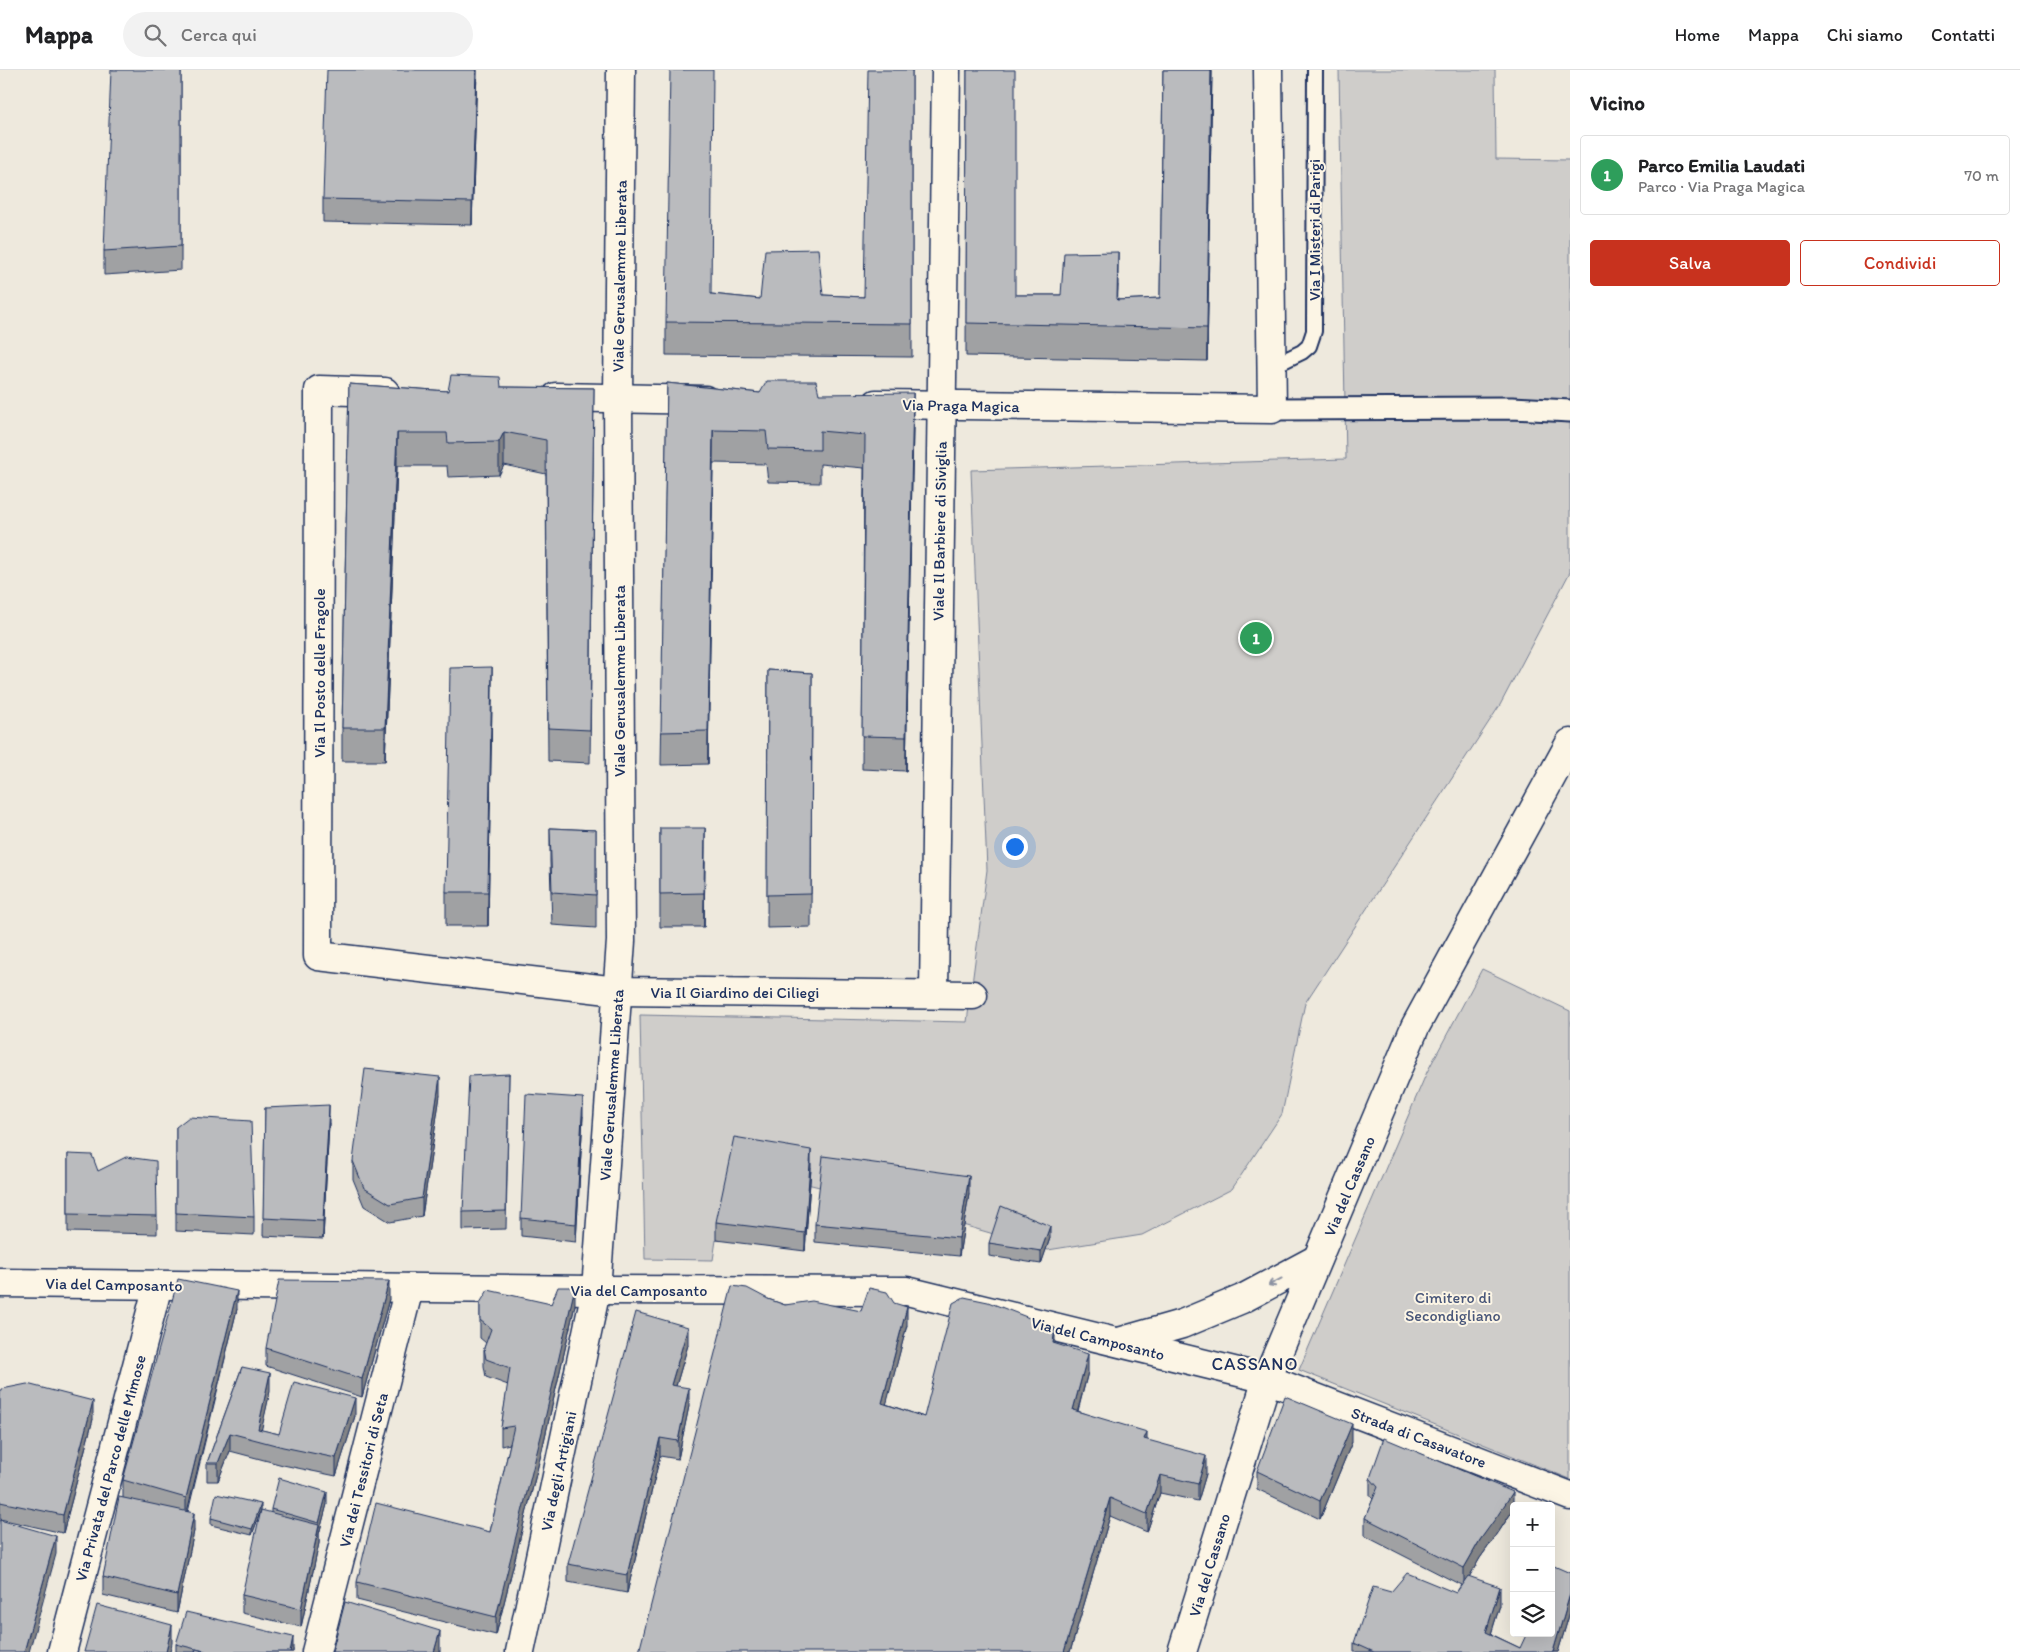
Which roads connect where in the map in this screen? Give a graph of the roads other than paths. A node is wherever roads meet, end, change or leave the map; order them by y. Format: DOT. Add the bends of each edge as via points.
graph roads {
  1 [pos="621,70"];
  2 [pos="946,70"];
  3 [pos="1268,70"];
  4 [pos="1315,70"];
  5 [pos="1271,367"];
  6 [pos="409,392"];
  7 [pos="528,396"];
  8 [pos="618,398"];
  9 [pos="725,400"];
  10 [pos="852,403"];
  11 [pos="940,405"];
  12 [pos="1272,409"];
  13 [pos="1570,411"];
  14 [pos="1570,743"];
  15 [pos="318,956"];
  16 [pos="617,991"];
  17 [pos="934,993"];
  18 [pos="973,995"];
  19 [pos="1318,1259"];
  20 [pos="0,1282"];
  21 [pos="158,1285"];
  22 [pos="409,1288"];
  23 [pos="596,1290"];
  24 [pos="1117,1342"];
  25 [pos="1267,1379"];
  26 [pos="1570,1496"];
  27 [pos="62,1652"];
  28 [pos="316,1652"];
  29 [pos="520,1652"];
  30 [pos="1182,1652"];
  1 -- 8 [label="street, Viale Gerusalemme Liberata"];
  2 -- 11 [label="street, Viale Il Barbiere di Siviglia"];
  3 -- 5 [label="street"];
  4 -- 5 [label="lane, Via I Misteri di Parigi" via="1314,330 1309,346"];
  5 -- 12 [label="street"];
  6 -- 15 [label="street, Via Il Posto delle Fragole" via="319,390"];
  7 -- 8 [label="street"];
  8 -- 9 [label="street"];
  8 -- 16 [label="street, Viale Gerusalemme Liberata" via="620,941"];
  10 -- 11 [label="street, Via Praga Magica"];
  11 -- 12 [label="street, Via Praga Magica"];
  11 -- 17 [label="street, Viale Il Barbiere di Siviglia"];
  12 -- 13 [label="street" via="1512,408"];
  14 -- 19 [label="street, Via del Cassano" via="1414,1027"];
  15 -- 16 [label="street, Via Il Giardino dei Ciliegi"];
  16 -- 17 [label="street, Via Il Giardino dei Ciliegi"];
  16 -- 23 [label="street, Viale Gerusalemme Liberata"];
  17 -- 18 [label="street, Via Il Giardino dei Ciliegi"];
  19 -- 24 [label="street, one-way" via="1242,1299 1191,1320"];
  19 -- 25 [label="street, Via del Cassano"];
  20 -- 21 [label="street, Via del Camposanto"];
  21 -- 22 [label="street, Via del Camposanto"];
  21 -- 27 [label="street, Via Privata del Parco delle Mimose"];
  22 -- 23 [label="street, Via del Camposanto"];
  22 -- 28 [label="street, Via dei Tessitori di Seta"];
  23 -- 24 [label="street, Via del Camposanto" via="908,1291"];
  23 -- 29 [label="street, Via degli Artigiani"];
  24 -- 25 [label="street, Via del Camposanto"];
  25 -- 26 [label="street, Strada di Casavatore"];
  25 -- 30 [label="street, Via del Cassano"];
}
